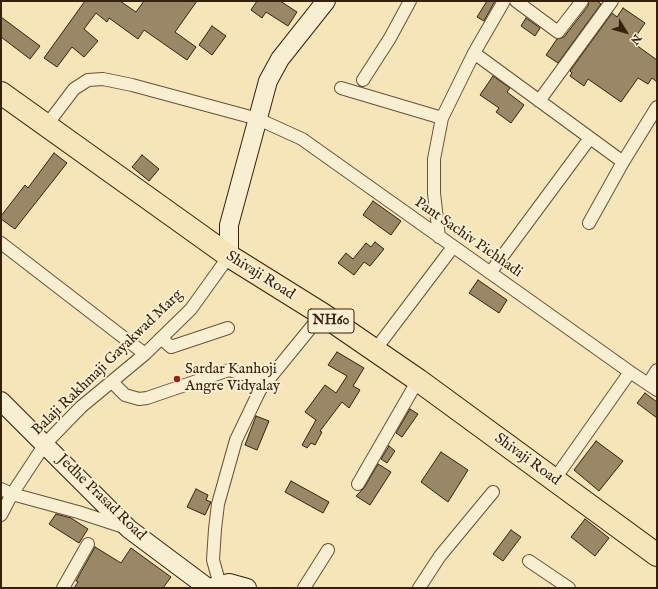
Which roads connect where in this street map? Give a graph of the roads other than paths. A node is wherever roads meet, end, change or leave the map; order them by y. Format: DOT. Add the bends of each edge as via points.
graph roads {
  1 [pos="326,1"];
  2 [pos="410,1"];
  3 [pos="504,1"];
  4 [pos="516,1"];
  5 [pos="582,1"];
  6 [pos="612,1"];
  7 [pos="474,53"];
  8 [pos="363,80"];
  9 [pos="342,88"];
  10 [pos="1,93"];
  11 [pos="539,101"];
  12 [pos="657,107"];
  13 [pos="442,118"];
  14 [pos="258,119"];
  15 [pos="46,126"];
  16 [pos="590,138"];
  17 [pos="623,162"];
  18 [pos="589,222"];
  19 [pos="440,237"];
  20 [pos="1,243"];
  21 [pos="453,247"];
  22 [pos="228,256"];
  23 [pos="490,273"];
  24 [pos="322,314"];
  25 [pos="228,328"];
  26 [pos="161,338"];
  27 [pos="375,350"];
  28 [pos="145,354"];
  29 [pos="657,370"];
  30 [pos="630,372"];
  31 [pos="418,380"];
  32 [pos="268,381"];
  33 [pos="112,382"];
  34 [pos="653,387"];
  35 [pos="1,401"];
  36 [pos="45,444"];
  37 [pos="554,480"];
  38 [pos="358,484"];
  39 [pos="6,492"];
  40 [pos="493,492"];
  41 [pos="1,515"];
  42 [pos="129,529"];
  43 [pos="88,544"];
  44 [pos="328,550"];
  45 [pos="657,555"];
  46 [pos="529,561"];
  47 [pos="212,587"];
  48 [pos="63,588"];
  49 [pos="248,588"];
  50 [pos="304,588"];
  51 [pos="419,588"];
  52 [pos="569,588"];
  1 -- 14 [label="street" via="280,59 268,81"];
  2 -- 8 [label="street"];
  3 -- 7 [label="street"];
  4 -- 5 [label="street" via="558,32"];
  6 -- 11 [label="street"];
  7 -- 11 [label="street"];
  7 -- 13 [label="street"];
  9 -- 13 [label="street"];
  10 -- 15 [label="highway, Shivaji Road / NH60"];
  11 -- 16 [label="street"];
  12 -- 17 [label="street"];
  13 -- 19 [label="street" via="434,159 434,193"];
  14 -- 15 [label="street, Pant Sachiv Pichhadi" via="103,79 88,80 74,90"];
  14 -- 19 [label="street, Pant Sachiv Pichhadi" via="302,139"];
  14 -- 22 [label="street" via="229,225"];
  15 -- 22 [label="highway, Shivaji Road / NH60"];
  16 -- 17 [label="street"];
  16 -- 23 [label="street"];
  17 -- 18 [label="street"];
  19 -- 21 [label="street, Pant Sachiv Pichhadi"];
  20 -- 28 [label="street"];
  21 -- 23 [label="street, Pant Sachiv Pichhadi"];
  21 -- 27 [label="street"];
  22 -- 24 [label="highway, Shivaji Road / NH60"];
  22 -- 26 [label="street, Balaji Rakhmaji Gayakwad Marg" via="191,309"];
  23 -- 30 [label="street, Pant Sachiv Pichhadi"];
  24 -- 27 [label="highway, Shivaji Road / NH60"];
  24 -- 32 [label="street"];
  25 -- 26 [label="street" via="171,347"];
  26 -- 28 [label="street, Balaji Rakhmaji Gayakwad Marg"];
  27 -- 31 [label="highway, Shivaji Road / NH60"];
  28 -- 33 [label="street, Balaji Rakhmaji Gayakwad Marg"];
  29 -- 34 [label="street"];
  30 -- 34 [label="street, Pant Sachiv Pichhadi"];
  30 -- 37 [label="street"];
  31 -- 37 [label="highway, Shivaji Road / NH60"];
  31 -- 38 [label="street"];
  32 -- 33 [label="street" via="229,370 139,399 125,395"];
  32 -- 47 [label="street" via="260,390 236,440 218,504"];
  33 -- 36 [label="street, Balaji Rakhmaji Gayakwad Marg" via="81,407"];
  35 -- 36 [label="street, Jedhe Prasad Road"];
  36 -- 39 [label="street, Balaji Rakhmaji Gayakwad Marg"];
  36 -- 42 [label="street, Jedhe Prasad Road"];
  37 -- 45 [label="highway, Shivaji Road / NH60"];
  39 -- 41 [label="street, Balaji Rakhmaji Gayakwad Marg"];
  39 -- 42 [label="street"];
  40 -- 51 [label="street" via="440,556"];
  42 -- 47 [label="street, Jedhe Prasad Road"];
  43 -- 48 [label="street"];
  44 -- 50 [label="street"];
  46 -- 52 [label="street"];
  47 -- 49 [label="street" via="229,583"];
}
